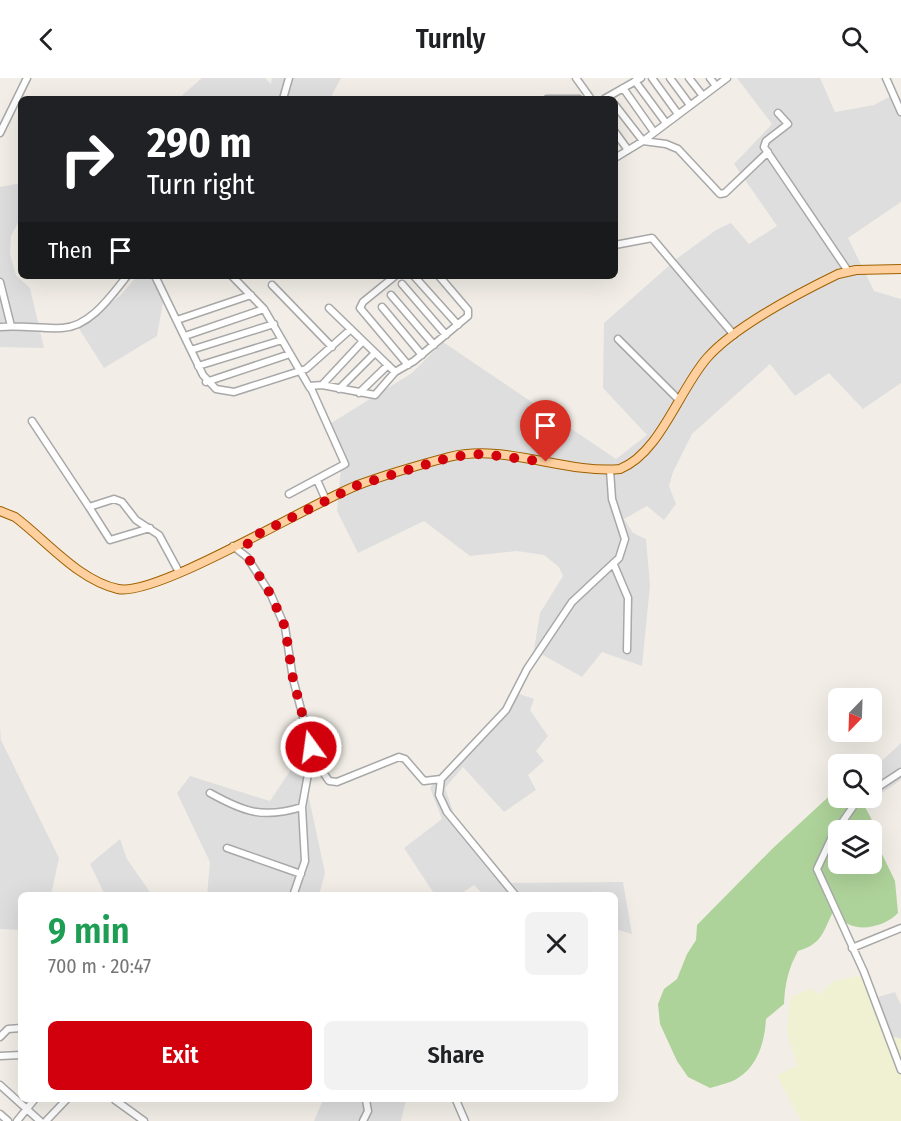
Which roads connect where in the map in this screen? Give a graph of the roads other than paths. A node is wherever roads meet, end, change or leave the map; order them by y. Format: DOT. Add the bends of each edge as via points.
graph roads {
  1 [pos="27,78"];
  2 [pos="289,78"];
  3 [pos="571,78"];
  4 [pos="576,78"];
  5 [pos="652,78"];
  6 [pos="670,78"];
  7 [pos="689,78"];
  8 [pos="710,78"];
  9 [pos="726,78"];
  10 [pos="886,78"];
  11 [pos="638,80"];
  12 [pos="716,86"];
  13 [pos="581,87"];
  14 [pos="623,88"];
  15 [pos="18,96"];
  16 [pos="18,96"];
  17 [pos="284,96"];
  18 [pos="580,96"];
  19 [pos="588,96"];
  20 [pos="611,96"];
  21 [pos="703,96"];
  22 [pos="690,105"];
  23 [pos="618,109"];
  24 [pos="901,112"];
  25 [pos="778,113"];
  26 [pos="678,114"];
  27 [pos="666,123"];
  28 [pos="654,132"];
  29 [pos="0,133"];
  30 [pos="618,136"];
  31 [pos="643,141"];
  32 [pos="628,150"];
  33 [pos="768,152"];
  34 [pos="618,156"];
  35 [pos="618,244"];
  36 [pos="901,269"];
  37 [pos="848,271"];
  38 [pos="124,279"];
  39 [pos="156,279"];
  40 [pos="235,279"];
  41 [pos="391,279"];
  42 [pos="417,279"];
  43 [pos="442,279"];
  44 [pos="0,282"];
  45 [pos="402,284"];
  46 [pos="272,285"];
  47 [pos="391,294"];
  48 [pos="252,296"];
  49 [pos="382,307"];
  50 [pos="329,308"];
  51 [pos="264,309"];
  52 [pos="177,320"];
  53 [pos="274,324"];
  54 [pos="458,325"];
  55 [pos="11,326"];
  56 [pos="0,327"];
  57 [pos="351,329"];
  58 [pos="446,335"];
  59 [pos="734,335"];
  60 [pos="185,336"];
  61 [pos="618,339"];
  62 [pos="282,340"];
  63 [pos="363,342"];
  64 [pos="434,345"];
  65 [pos="332,347"];
  66 [pos="191,350"];
  67 [pos="375,353"];
  68 [pos="291,354"];
  69 [pos="422,355"];
  70 [pos="388,365"];
  71 [pos="408,365"];
  72 [pos="198,366"];
  73 [pos="300,371"];
  74 [pos="395,372"];
  75 [pos="206,382"];
  76 [pos="321,385"];
  77 [pos="310,388"];
  78 [pos="339,389"];
  79 [pos="359,393"];
  80 [pos="678,400"];
  81 [pos="32,421"];
  82 [pos="610,470"];
  83 [pos="317,480"];
  84 [pos="289,494"];
  85 [pos="326,500"];
  86 [pos="89,507"];
  87 [pos="0,511"];
  88 [pos="150,528"];
  89 [pos="248,539"];
  90 [pos="233,546"];
  91 [pos="247,556"];
  92 [pos="614,565"];
  93 [pos="179,572"];
  94 [pos="627,650"];
  95 [pos="311,755"];
  96 [pos="901,772"];
  97 [pos="441,779"];
  98 [pos="882,784"];
  99 [pos="210,792"];
  100 [pos="302,807"];
  101 [pos="852,808"];
  102 [pos="227,848"];
  103 [pos="301,874"];
  104 [pos="294,892"];
  105 [pos="513,892"];
  106 [pos="901,928"];
  107 [pos="852,948"];
  108 [pos="18,1028"];
  109 [pos="0,1037"];
  110 [pos="18,1055"];
  111 [pos="0,1056"];
  112 [pos="901,1070"];
  113 [pos="0,1085"];
  114 [pos="18,1101"];
  115 [pos="19,1102"];
  116 [pos="32,1102"];
  117 [pos="64,1102"];
  118 [pos="118,1102"];
  119 [pos="366,1102"];
  120 [pos="457,1102"];
  121 [pos="27,1109"];
  122 [pos="0,1114"];
  123 [pos="8,1121"];
  124 [pos="17,1121"];
  125 [pos="40,1121"];
  126 [pos="46,1121"];
  127 [pos="144,1121"];
  128 [pos="363,1121"];
  129 [pos="465,1121"];
  1 -- 15 [label="street"];
  2 -- 17 [label="street"];
  3 -- 13 [label="street"];
  4 -- 13 [label="street"];
  5 -- 26 [label="street"];
  6 -- 22 [label="street"];
  7 -- 21 [label="street"];
  8 -- 12 [label="street"];
  9 -- 12 [label="street"];
  10 -- 24 [label="street"];
  11 -- 14 [label="street"];
  11 -- 27 [label="street"];
  12 -- 21 [label="street"];
  13 -- 18 [label="street"];
  13 -- 19 [label="street"];
  14 -- 20 [label="street"];
  14 -- 28 [label="street"];
  16 -- 29 [label="street"];
  21 -- 22 [label="street"];
  22 -- 26 [label="street"];
  23 -- 31 [label="street"];
  25 -- 33 [label="street" via="788,124 765,142"];
  26 -- 27 [label="street"];
  27 -- 28 [label="street"];
  28 -- 31 [label="street"];
  30 -- 32 [label="street"];
  31 -- 32 [label="street"];
  31 -- 33 [label="street" via="678,149 722,194"];
  32 -- 34 [label="street"];
  33 -- 37 [label="street"];
  35 -- 59 [label="street" via="652,238"];
  36 -- 37 [label="main road"];
  37 -- 59 [label="main road" via="818,284"];
  38 -- 55 [label="street" via="98,309 77,325"];
  39 -- 52 [label="street"];
  40 -- 48 [label="street"];
  41 -- 71 [label="street" via="360,308"];
  42 -- 54 [label="street"];
  43 -- 54 [label="street" via="469,311"];
  44 -- 55 [label="street"];
  45 -- 58 [label="street"];
  46 -- 65 [label="street"];
  47 -- 64 [label="street"];
  48 -- 51 [label="street"];
  48 -- 52 [label="street"];
  49 -- 69 [label="street"];
  50 -- 57 [label="street"];
  51 -- 53 [label="street"];
  51 -- 60 [label="street"];
  52 -- 60 [label="street"];
  53 -- 62 [label="street"];
  53 -- 66 [label="street"];
  54 -- 58 [label="street"];
  55 -- 56 [label="street"];
  57 -- 63 [label="street"];
  57 -- 65 [label="street"];
  58 -- 64 [label="street"];
  59 -- 80 [label="main road" via="708,357"];
  60 -- 66 [label="street"];
  61 -- 80 [label="street"];
  62 -- 68 [label="street"];
  62 -- 72 [label="street"];
  63 -- 67 [label="street"];
  63 -- 76 [label="street"];
  64 -- 69 [label="street"];
  65 -- 73 [label="street" via="311,367"];
  66 -- 72 [label="street"];
  67 -- 70 [label="street"];
  67 -- 78 [label="street"];
  68 -- 73 [label="street"];
  68 -- 75 [label="street"];
  69 -- 71 [label="street"];
  70 -- 74 [label="street"];
  70 -- 79 [label="street"];
  71 -- 74 [label="street"];
  72 -- 75 [label="street"];
  73 -- 75 [label="street" via="234,392 216,389"];
  73 -- 77 [label="street"];
  74 -- 79 [label="street" via="375,395"];
  76 -- 77 [label="street"];
  76 -- 78 [label="street"];
  77 -- 83 [label="street" via="345,462 343,468"];
  78 -- 79 [label="street"];
  80 -- 82 [label="main road" via="640,458"];
  81 -- 86 [label="street"];
  82 -- 85 [label="main road" via="465,454 358,485"];
  82 -- 92 [label="street" via="612,499 625,539"];
  83 -- 84 [label="street"];
  83 -- 85 [label="street"];
  85 -- 89 [label="main road"];
  86 -- 88 [label="street" via="118,500 136,520"];
  86 -- 88 [label="street" via="110,540"];
  87 -- 93 [label="main road" via="15,517 104,585 132,590"];
  88 -- 93 [label="street" via="164,542"];
  89 -- 90 [label="main road"];
  89 -- 91 [label="street"];
  90 -- 91 [label="street"];
  90 -- 93 [label="main road"];
  91 -- 95 [label="street" via="285,627"];
  92 -- 94 [label="street" via="628,598"];
  92 -- 97 [label="street" via="572,602 527,669 506,710"];
  95 -- 97 [label="street" via="329,781 337,782 399,757 424,781"];
  95 -- 100 [label="street"];
  96 -- 98 [label="street"];
  97 -- 105 [label="street" via="439,795 447,812"];
  99 -- 100 [label="street" via="245,810 264,814"];
  100 -- 103 [label="street" via="306,851"];
  101 -- 107 [label="street" via="817,869"];
  102 -- 103 [label="street"];
  103 -- 104 [label="street"];
  106 -- 107 [label="street"];
  107 -- 112 [label="street"];
  108 -- 109 [label="street" via="8,1029"];
  110 -- 111 [label="street"];
  113 -- 114 [label="street"];
  115 -- 121 [label="street"];
  116 -- 121 [label="street"];
  117 -- 126 [label="street"];
  118 -- 127 [label="street"];
  119 -- 128 [label="street" via="368,1112"];
  120 -- 129 [label="street"];
  121 -- 124 [label="street"];
  121 -- 125 [label="street"];
  122 -- 123 [label="street"];
}
